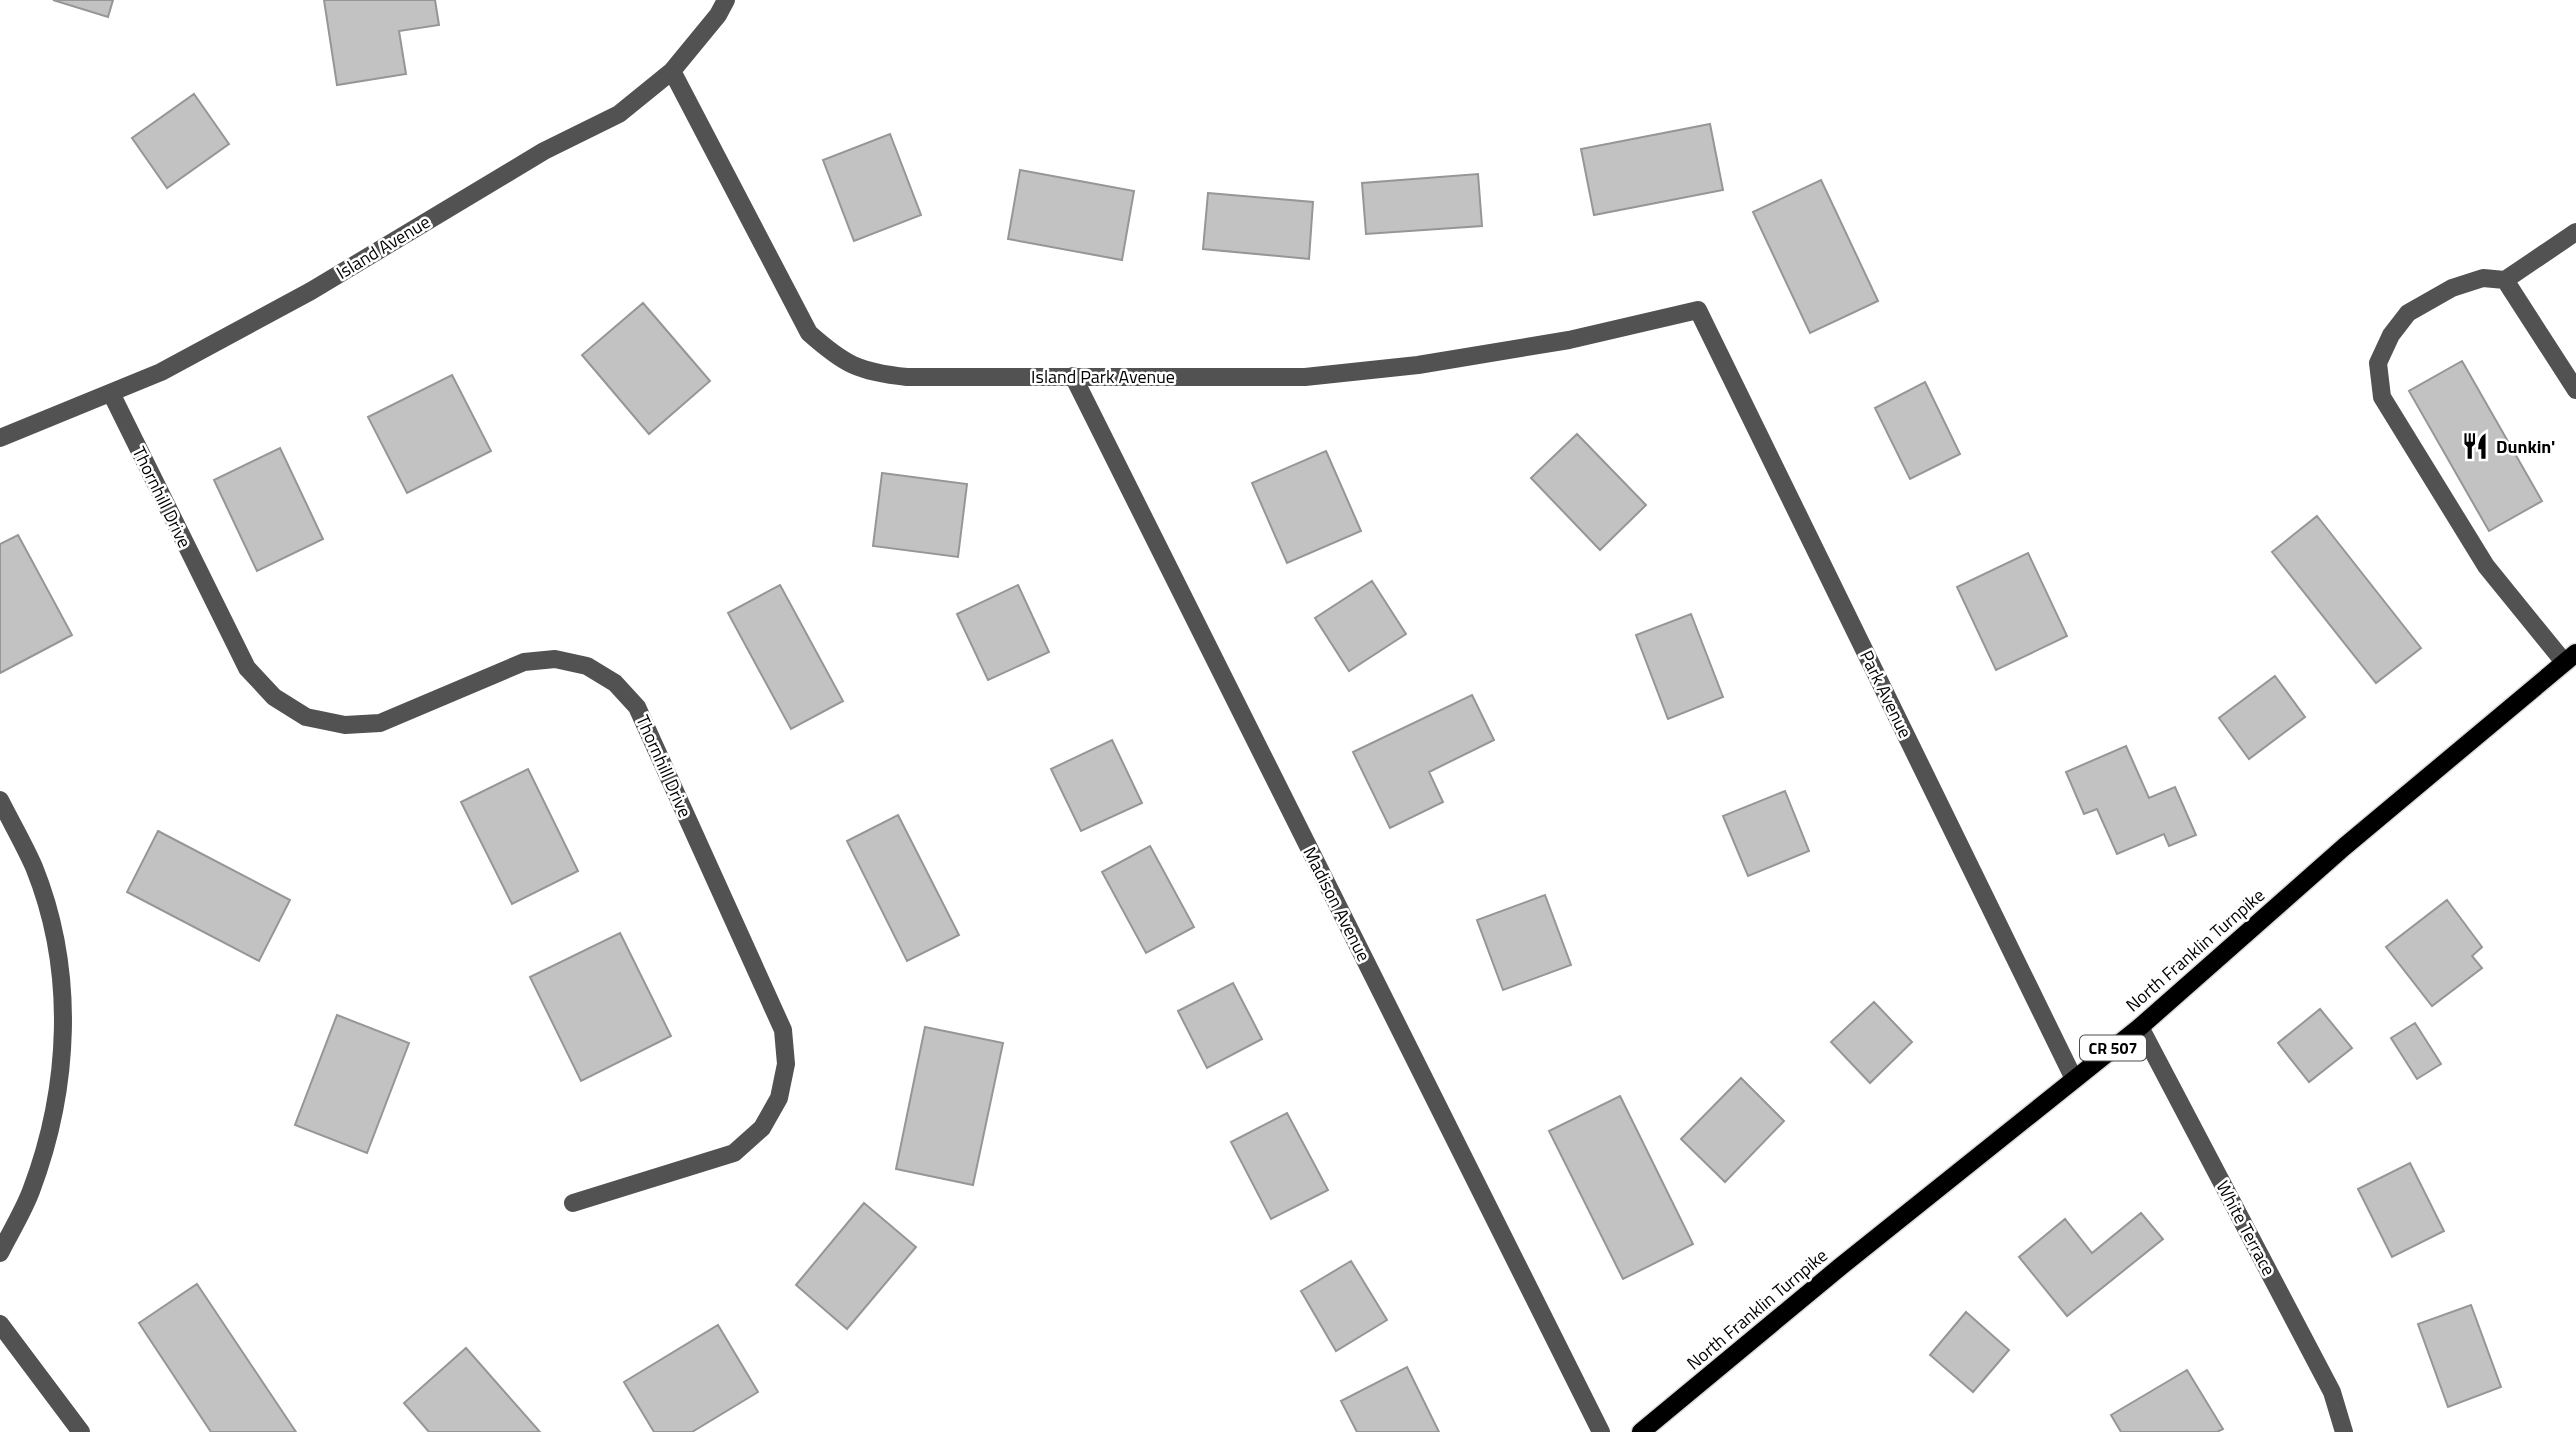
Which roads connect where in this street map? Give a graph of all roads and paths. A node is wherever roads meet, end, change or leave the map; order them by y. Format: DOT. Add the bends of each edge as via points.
graph roads {
  1 [pos="726,0"];
  2 [pos="672,71"];
  3 [pos="2573,239"];
  4 [pos="2505,280"];
  5 [pos="1698,310"];
  6 [pos="1073,376"];
  7 [pos="2576,390"];
  8 [pos="111,393"];
  9 [pos="0,438"];
  10 [pos="2570,657"];
  11 [pos="0,800"];
  12 [pos="2140,1027"];
  13 [pos="2074,1079"];
  14 [pos="573,1203"];
  15 [pos="0,1253"];
  16 [pos="0,1324"];
  17 [pos="81,1432"];
  18 [pos="1601,1432"];
  19 [pos="1642,1432"];
  20 [pos="2344,1432"];
  1 -- 2 [label="street, Island Avenue"];
  2 -- 6 [label="street, Island Park Avenue" via="810,333 836,357 872,373 907,377"];
  2 -- 8 [label="street, Island Avenue" via="619,114 544,150 299,297 161,372"];
  3 -- 4 [label="street"];
  4 -- 7 [label="street"];
  4 -- 10 [label="street" via="2483,278 2452,288 2408,313 2378,363 2382,397 2486,566"];
  5 -- 6 [label="street, Island Park Avenue" via="1569,340 1305,377"];
  5 -- 13 [label="street, Park Avenue"];
  6 -- 18 [label="street, Madison Avenue"];
  8 -- 9 [label="street, Island Avenue"];
  8 -- 14 [label="street, Thornhill Drive" via="247,668 274,697 306,717 345,725 380,723 524,662 555,659 587,666 615,683 637,707 783,1030 786,1064 779,1098 762,1128 734,1153"];
  10 -- 12 [label="main road, North Franklin Turnpike / CR 507"];
  11 -- 15 [label="street" via="34,867 52,925 62,993 63,1054 54,1121 31,1193"];
  12 -- 13 [label="main road, North Franklin Turnpike / CR 507"];
  12 -- 20 [label="street, White Terrace" via="2332,1392"];
  13 -- 19 [label="main road, North Franklin Turnpike / CR 507"];
  16 -- 17 [label="street"];
}
